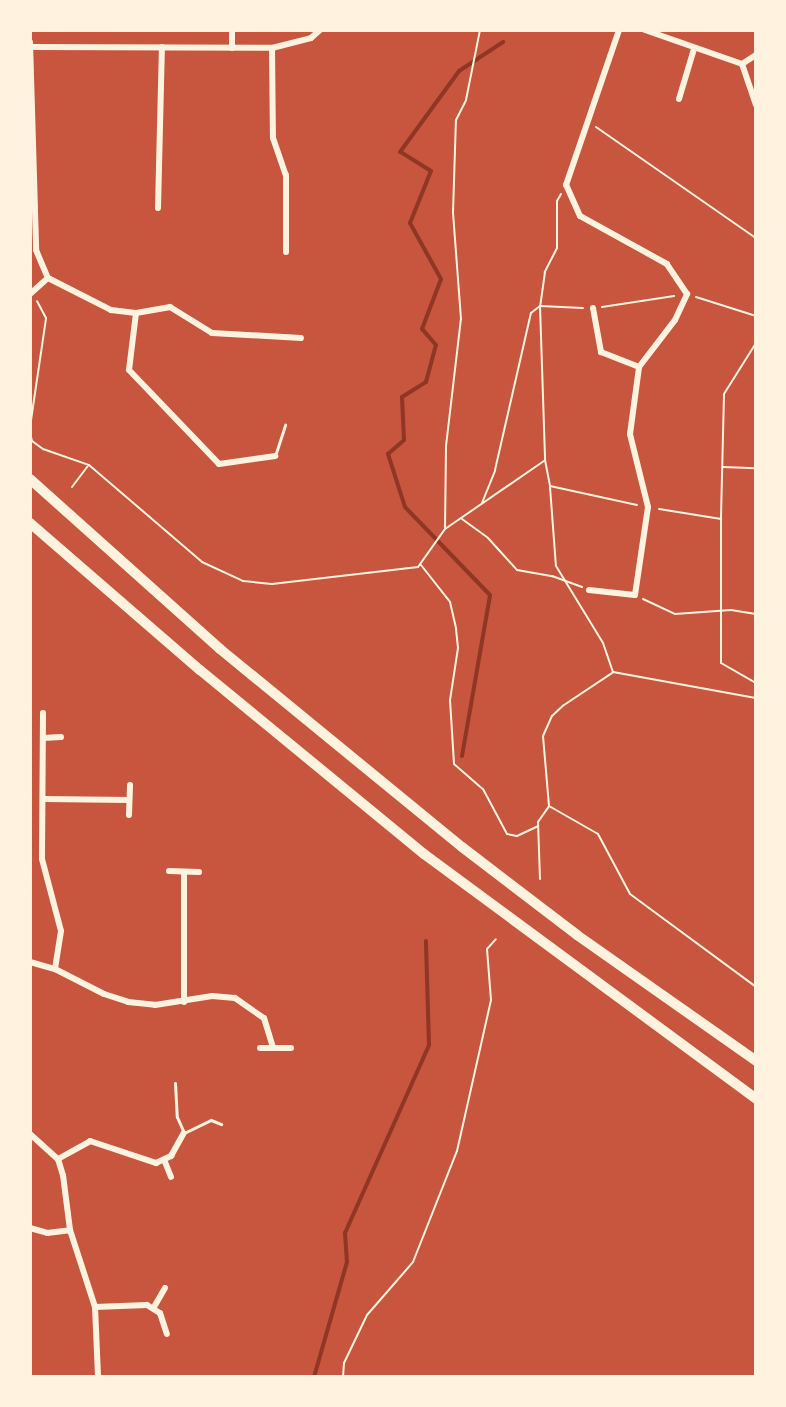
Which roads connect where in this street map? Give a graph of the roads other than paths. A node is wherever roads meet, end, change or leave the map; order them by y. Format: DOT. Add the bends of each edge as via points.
graph roads {
  1 [pos="232,30"];
  2 [pos="320,30"];
  3 [pos="619,30"];
  4 [pos="645,30"];
  5 [pos="30,45"];
  6 [pos="162,47"];
  7 [pos="232,48"];
  8 [pos="272,48"];
  9 [pos="694,49"];
  10 [pos="756,55"];
  11 [pos="742,64"];
  12 [pos="679,99"];
  13 [pos="756,105"];
  14 [pos="31,116"];
  15 [pos="158,208"];
  16 [pos="286,252"];
  17 [pos="48,278"];
  18 [pos="32,293"];
  19 [pos="593,308"];
  20 [pos="136,313"];
  21 [pos="301,338"];
  22 [pos="639,367"];
  23 [pos="285,425"];
  24 [pos="275,456"];
  25 [pos="30,479"];
  26 [pos="30,523"];
  27 [pos="589,590"];
  28 [pos="43,713"];
  29 [pos="61,737"];
  30 [pos="43,738"];
  31 [pos="130,785"];
  32 [pos="43,799"];
  33 [pos="129,800"];
  34 [pos="129,815"];
  35 [pos="169,871"];
  36 [pos="184,872"];
  37 [pos="199,872"];
  38 [pos="30,962"];
  39 [pos="55,969"];
  40 [pos="184,1002"];
  41 [pos="260,1048"];
  42 [pos="273,1048"];
  43 [pos="291,1048"];
  44 [pos="756,1061"];
  45 [pos="175,1083"];
  46 [pos="756,1099"];
  47 [pos="221,1124"];
  48 [pos="184,1133"];
  49 [pos="30,1134"];
  50 [pos="58,1159"];
  51 [pos="165,1162"];
  52 [pos="171,1177"];
  53 [pos="30,1228"];
  54 [pos="70,1230"];
  55 [pos="165,1288"];
  56 [pos="95,1307"];
  57 [pos="154,1307"];
  58 [pos="167,1334"];
  59 [pos="98,1377"];
  1 -- 7 [label="street"];
  2 -- 8 [label="street" via="311,38"];
  3 -- 22 [label="street" via="566,185 580,216 667,264 687,294 675,320"];
  4 -- 9 [label="street"];
  5 -- 6 [label="street"];
  5 -- 14 [label="street"];
  6 -- 7 [label="street"];
  6 -- 15 [label="street"];
  7 -- 8 [label="street"];
  8 -- 16 [label="street" via="273,138 286,175"];
  9 -- 11 [label="street"];
  9 -- 12 [label="street"];
  10 -- 11 [label="street"];
  11 -- 13 [label="street"];
  14 -- 17 [label="street" via="36,250"];
  17 -- 18 [label="street"];
  17 -- 20 [label="street" via="111,310"];
  19 -- 22 [label="street" via="601,352"];
  20 -- 21 [label="street" via="170,307 212,333"];
  20 -- 24 [label="street" via="129,370 219,464"];
  22 -- 27 [label="street" via="630,434 648,507 635,595"];
  23 -- 24 [label="lane"];
  25 -- 44 [label="highway" via="220,649 412,807 577,935"];
  26 -- 46 [label="highway" via="424,854"];
  28 -- 30 [label="street"];
  29 -- 30 [label="street"];
  30 -- 32 [label="street"];
  31 -- 33 [label="street"];
  32 -- 33 [label="street"];
  32 -- 39 [label="street" via="42,859 61,931"];
  33 -- 34 [label="street"];
  35 -- 36 [label="street"];
  36 -- 37 [label="street"];
  36 -- 40 [label="street"];
  38 -- 39 [label="street"];
  39 -- 40 [label="street" via="128,1002"];
  40 -- 42 [label="street" via="223,995 246,1003 264,1018"];
  41 -- 42 [label="street"];
  42 -- 43 [label="street"];
  45 -- 48 [label="lane" via="177,1117"];
  47 -- 48 [label="lane" via="211,1120"];
  48 -- 51 [label="street"];
  49 -- 50 [label="street"];
  50 -- 51 [label="street" via="90,1141 146,1163"];
  50 -- 54 [label="street"];
  51 -- 52 [label="street"];
  53 -- 54 [label="street" via="47,1233"];
  54 -- 56 [label="street"];
  55 -- 57 [label="street"];
  56 -- 57 [label="street"];
  56 -- 59 [label="street"];
  57 -- 58 [label="street"];
}
